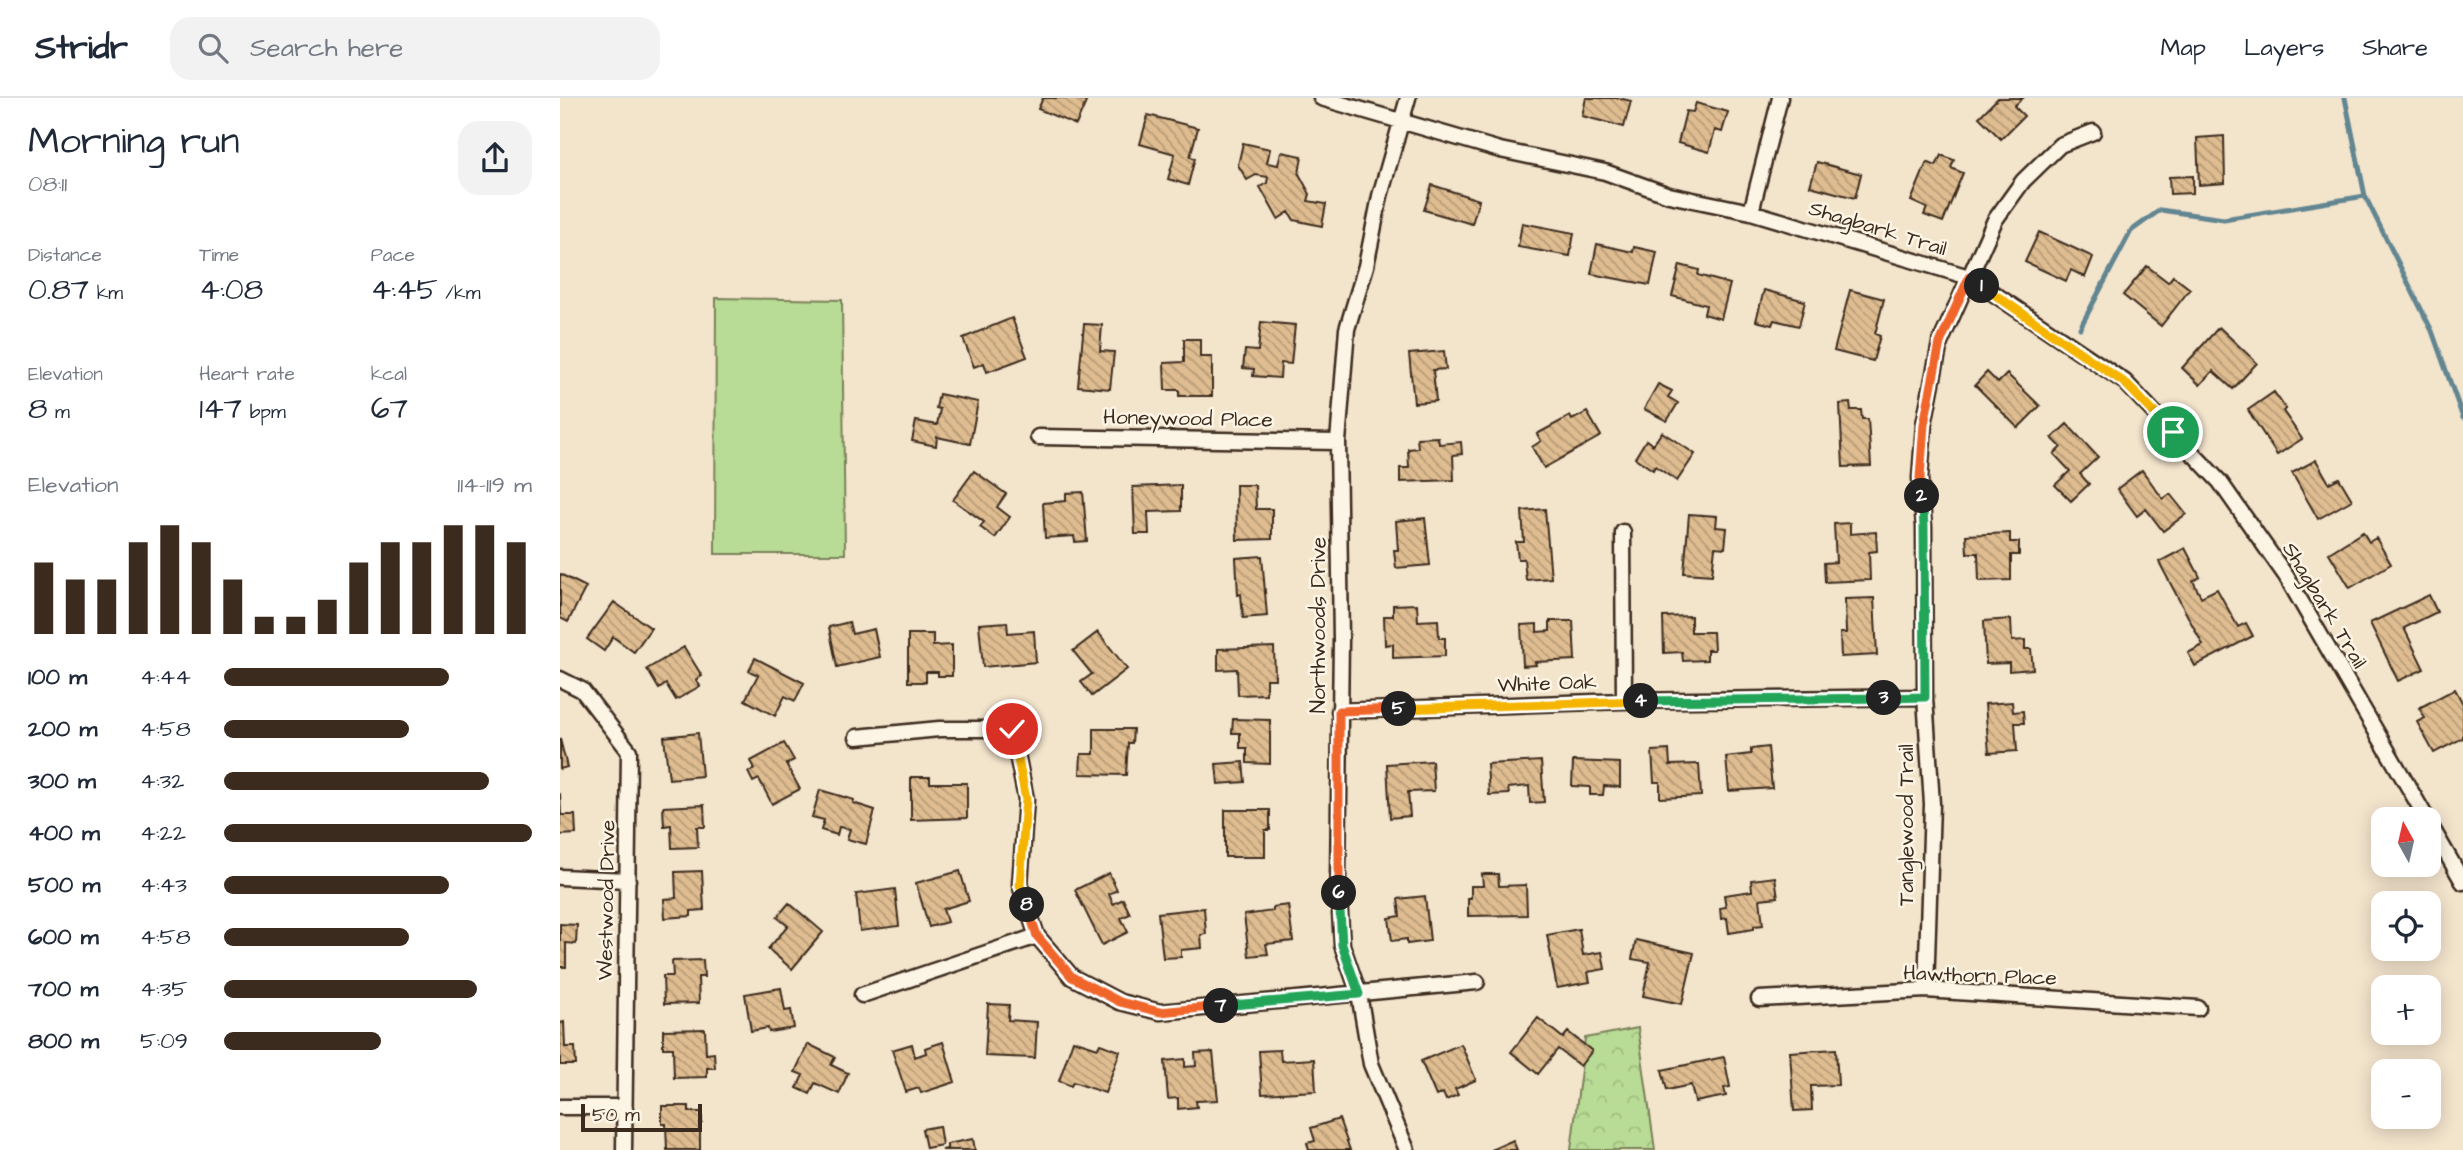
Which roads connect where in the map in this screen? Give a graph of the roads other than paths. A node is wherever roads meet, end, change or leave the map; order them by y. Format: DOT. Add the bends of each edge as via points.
graph roads {
  1 [pos="1321,98"];
  2 [pos="1408,98"];
  3 [pos="1780,98"];
  4 [pos="1402,122"];
  5 [pos="2093,132"];
  6 [pos="1751,212"];
  7 [pos="1969,277"];
  8 [pos="1038,437"];
  9 [pos="1338,442"];
  10 [pos="1623,532"];
  11 [pos="560,679"];
  12 [pos="1925,697"];
  13 [pos="1624,701"];
  14 [pos="1339,711"];
  15 [pos="857,737"];
  16 [pos="2420,807"];
  17 [pos="2441,844"];
  18 [pos="560,877"];
  19 [pos="628,880"];
  20 [pos="2463,882"];
  21 [pos="1037,936"];
  22 [pos="1477,982"];
  23 [pos="1926,990"];
  24 [pos="1359,994"];
  25 [pos="862,995"];
  26 [pos="1759,999"];
  27 [pos="2198,1008"];
  28 [pos="560,1107"];
  29 [pos="625,1107"];
  30 [pos="624,1150"];
  31 [pos="1407,1150"];
  1 -- 4 [label="street, Shagbark Trail"];
  2 -- 4 [label="street, Northwoods Drive"];
  3 -- 6 [label="street"];
  4 -- 6 [label="street, Shagbark Trail" via="1500,150 1605,172 1669,195"];
  4 -- 9 [label="street, Northwoods Drive" via="1347,329"];
  5 -- 7 [label="street, Tanglewood Trail" via="2060,145 2023,181 1995,220"];
  6 -- 7 [label="street, Shagbark Trail"];
  7 -- 12 [label="street, Tanglewood Trail" via="1940,343 1924,424 1920,478"];
  7 -- 16 [label="street, Shagbark Trail" via="2125,383 2220,482 2286,576"];
  8 -- 9 [label="street, Honeywood Place"];
  9 -- 14 [label="street, Northwoods Drive"];
  10 -- 13 [label="street"];
  11 -- 19 [label="street, Westwood Drive" via="582,690 629,751"];
  12 -- 13 [label="street, White Oak"];
  12 -- 23 [label="street, Tanglewood Trail" via="1932,804"];
  13 -- 14 [label="street, White Oak"];
  14 -- 24 [label="street, Northwoods Drive" via="1342,945"];
  15 -- 21 [label="street" via="939,729 1012,729 1026,799 1020,885"];
  17 -- 20 [label="street, Shagbark Trail"];
  18 -- 19 [label="street"];
  19 -- 29 [label="street, Westwood Drive"];
  21 -- 24 [label="street" via="1072,977 1120,1002 1160,1012"];
  21 -- 25 [label="street"];
  22 -- 24 [label="street"];
  23 -- 26 [label="street, Hawthorn Place"];
  23 -- 27 [label="street, Hawthorn Place"];
  24 -- 31 [label="street, Northwoods Drive" via="1371,1064"];
  28 -- 29 [label="street"];
  29 -- 30 [label="street, Westwood Drive"];
}
